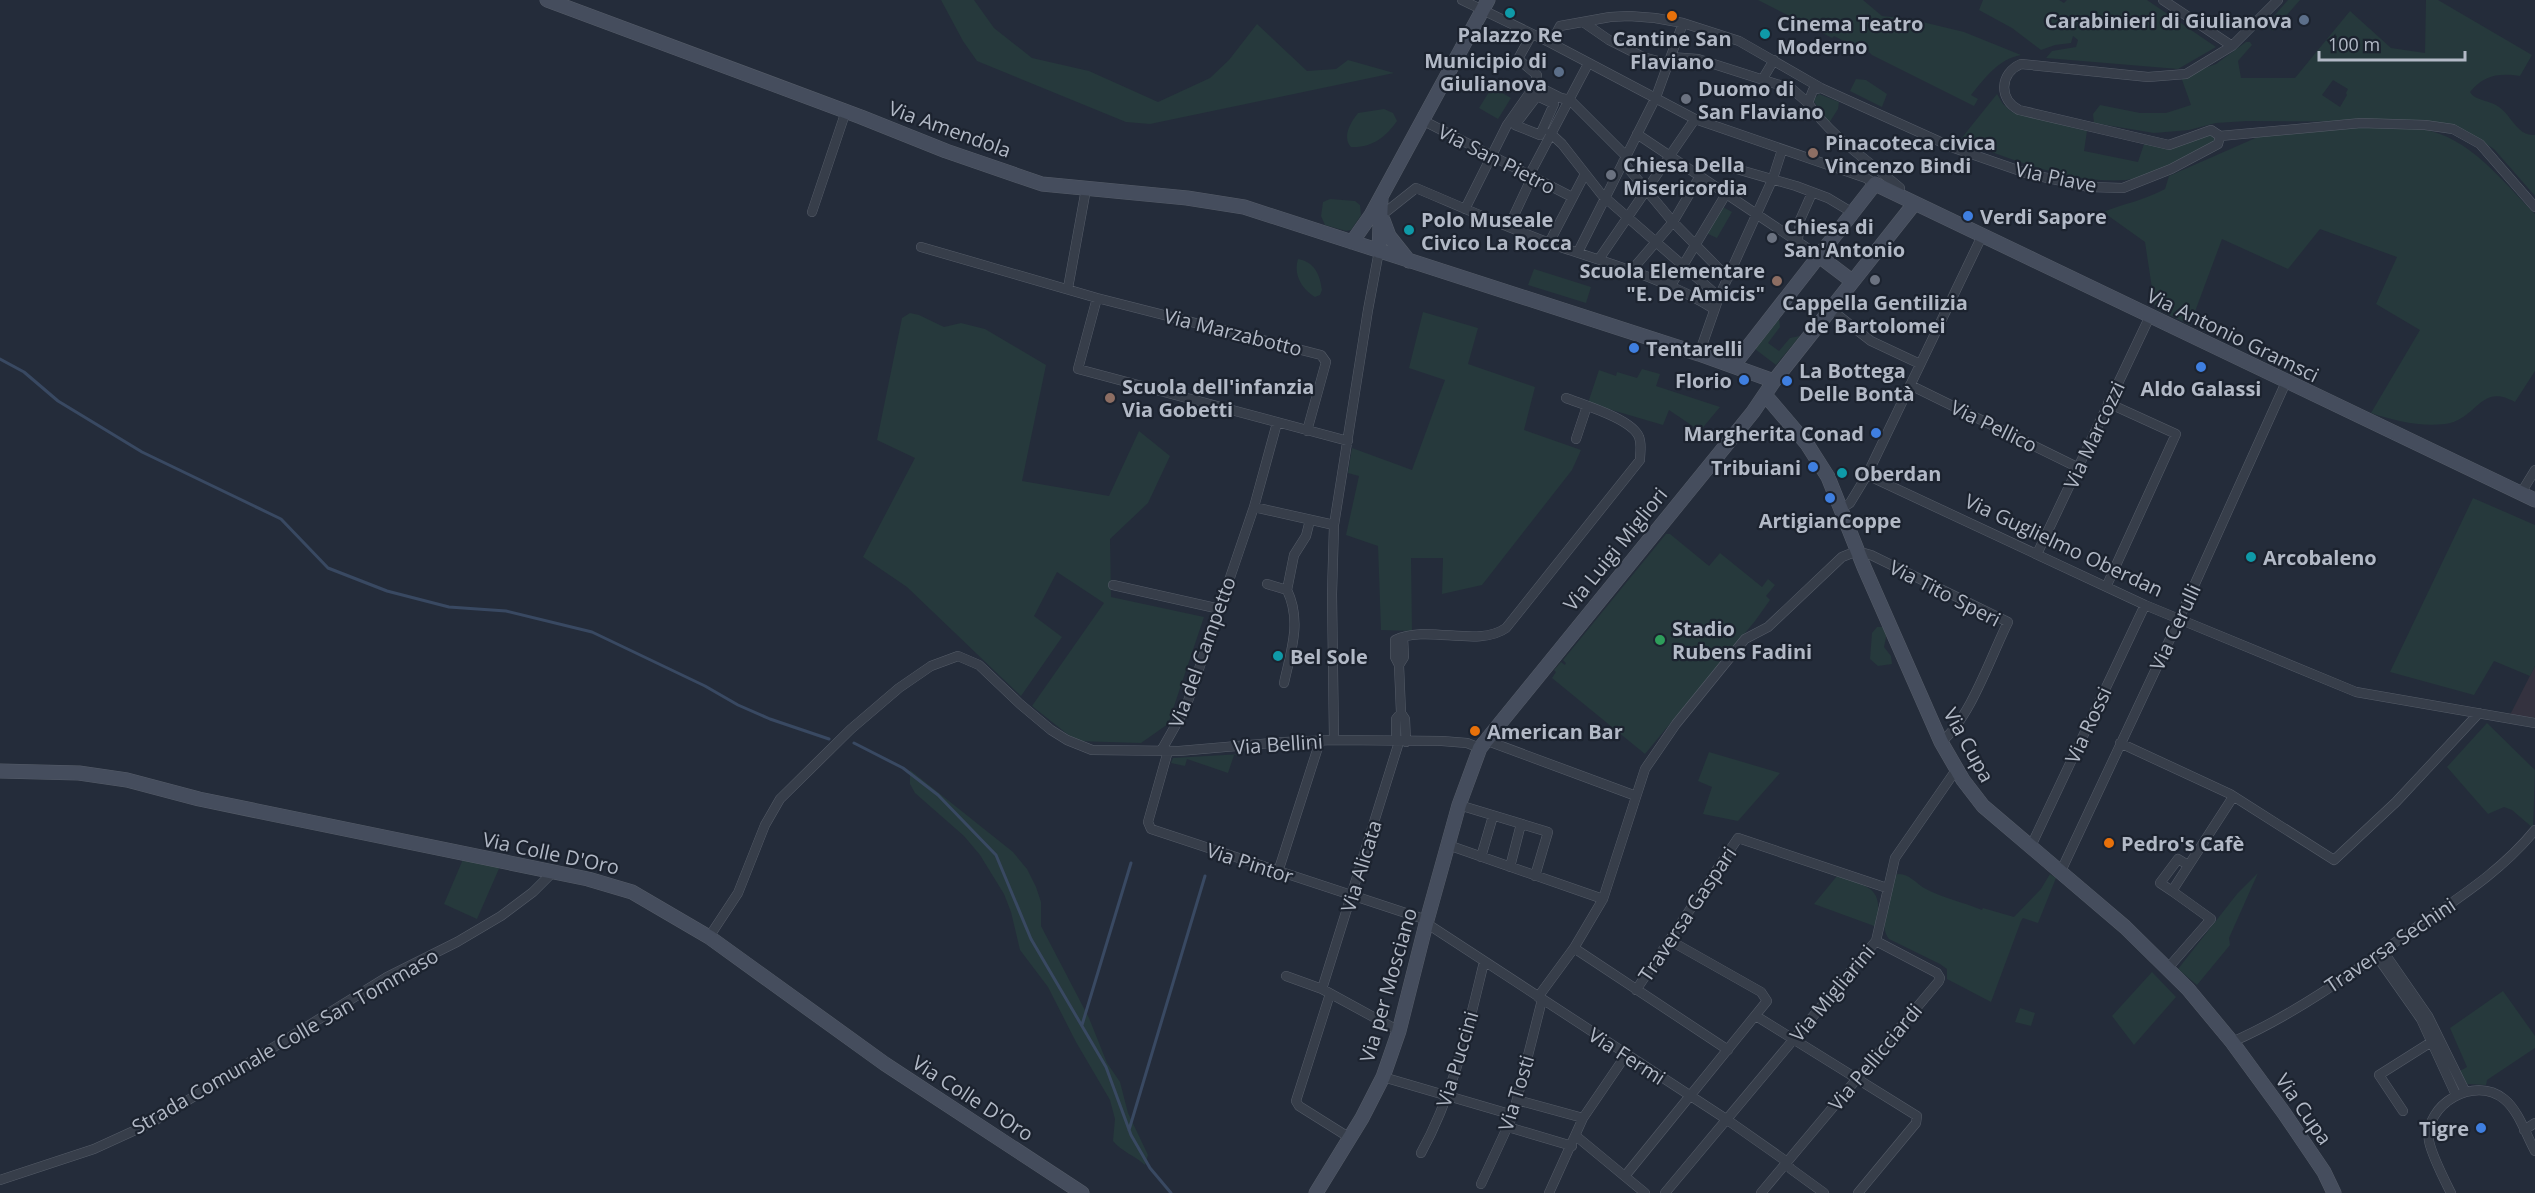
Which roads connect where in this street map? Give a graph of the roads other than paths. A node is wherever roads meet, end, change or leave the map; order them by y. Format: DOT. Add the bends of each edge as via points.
graph roads {
  1 [pos="547,0"];
  2 [pos="1462,0"];
  3 [pos="2163,0"];
  4 [pos="2278,0"];
  5 [pos="1485,5"];
  6 [pos="1583,22"];
  7 [pos="1683,23"];
  8 [pos="1532,34"];
  9 [pos="1551,43"];
  10 [pos="2232,46"];
  11 [pos="1670,60"];
  12 [pos="1774,60"];
  13 [pos="1588,64"];
  14 [pos="1762,80"];
  15 [pos="1535,85"];
  16 [pos="1821,88"];
  17 [pos="1656,97"];
  18 [pos="1570,100"];
  19 [pos="1808,103"];
  20 [pos="846,111"];
  21 [pos="1695,119"];
  22 [pos="1422,120"];
  23 [pos="1511,125"];
  24 [pos="1550,134"];
  25 [pos="1637,134"];
  26 [pos="2220,136"];
  27 [pos="1545,144"];
  28 [pos="1782,150"];
  29 [pos="1491,156"];
  30 [pos="1671,156"];
  31 [pos="1863,158"];
  32 [pos="1624,159"];
  33 [pos="1733,168"];
  34 [pos="1585,174"];
  35 [pos="1700,176"];
  36 [pos="1532,177"];
  37 [pos="1773,178"];
  38 [pos="1875,184"];
  39 [pos="1900,188"];
  40 [pos="1086,189"];
  41 [pos="1647,191"];
  42 [pos="1812,193"];
  43 [pos="1726,194"];
  44 [pos="1572,198"];
  45 [pos="1605,198"];
  46 [pos="1914,204"];
  47 [pos="2535,207"];
  48 [pos="1465,209"];
  49 [pos="812,213"];
  50 [pos="1853,213"];
  51 [pos="1376,215"];
  52 [pos="1758,215"];
  53 [pos="1629,216"];
  54 [pos="1673,222"];
  55 [pos="1509,226"];
  56 [pos="1982,236"];
  57 [pos="1798,239"];
  58 [pos="1656,241"];
  59 [pos="1352,242"];
  60 [pos="1550,243"];
  61 [pos="921,247"];
  62 [pos="1697,247"];
  63 [pos="1373,249"];
  64 [pos="1578,252"];
  65 [pos="1819,255"];
  66 [pos="1599,259"];
  67 [pos="1409,261"];
  68 [pos="1684,267"];
  69 [pos="1631,271"];
  70 [pos="1728,278"];
  71 [pos="1852,281"];
  72 [pos="1670,287"];
  73 [pos="1068,288"];
  74 [pos="1719,297"];
  75 [pos="1097,298"];
  76 [pos="1714,309"];
  77 [pos="1830,309"];
  78 [pos="2150,316"];
  79 [pos="1699,354"];
  80 [pos="1920,364"];
  81 [pos="1733,366"];
  82 [pos="1774,381"];
  83 [pos="2286,382"];
  84 [pos="1910,385"];
  85 [pos="1766,396"];
  86 [pos="1566,398"];
  87 [pos="2108,403"];
  88 [pos="1587,406"];
  89 [pos="1277,423"];
  90 [pos="1307,430"];
  91 [pos="1576,440"];
  92 [pos="1348,441"];
  93 [pos="2079,468"];
  94 [pos="2535,470"];
  95 [pos="1867,475"];
  96 [pos="2520,493"];
  97 [pos="2535,500"];
  98 [pos="1254,507"];
  99 [pos="1842,508"];
  100 [pos="1310,520"];
  101 [pos="1334,525"];
  102 [pos="1857,551"];
  103 [pos="2037,554"];
  104 [pos="1267,584"];
  105 [pos="1113,585"];
  106 [pos="2107,585"];
  107 [pos="1287,590"];
  108 [pos="2145,604"];
  109 [pos="1220,609"];
  110 [pos="2179,619"];
  111 [pos="1284,683"];
  112 [pos="2479,713"];
  113 [pos="2535,723"];
  114 [pos="1334,740"];
  115 [pos="1320,741"];
  116 [pos="1400,742"];
  117 [pos="1941,742"];
  118 [pos="2120,743"];
  119 [pos="1482,744"];
  120 [pos="1165,751"];
  121 [pos="1956,770"];
  122 [pos="0,771"];
  123 [pos="1636,795"];
  124 [pos="2234,797"];
  125 [pos="1459,805"];
  126 [pos="1493,816"];
  127 [pos="1521,824"];
  128 [pos="2535,830"];
  129 [pos="1448,845"];
  130 [pos="2031,846"];
  131 [pos="1481,857"];
  132 [pos="2188,865"];
  133 [pos="1510,867"];
  134 [pos="2061,871"];
  135 [pos="553,872"];
  136 [pos="1278,872"];
  137 [pos="1535,876"];
  138 [pos="1887,888"];
  139 [pos="2172,891"];
  140 [pos="1352,895"];
  141 [pos="1603,899"];
  142 [pos="1426,922"];
  143 [pos="709,937"];
  144 [pos="1669,940"];
  145 [pos="1876,940"];
  146 [pos="1574,948"];
  147 [pos="2380,953"];
  148 [pos="1484,962"];
  149 [pos="2169,968"];
  150 [pos="1286,976"];
  151 [pos="1636,990"];
  152 [pos="1326,992"];
  153 [pos="1540,998"];
  154 [pos="1756,1016"];
  155 [pos="1399,1031"];
  156 [pos="2435,1039"];
  157 [pos="1794,1040"];
  158 [pos="2232,1042"];
  159 [pos="1728,1050"];
  160 [pos="1626,1055"];
  161 [pos="1383,1077"];
  162 [pos="1858,1079"];
  163 [pos="2460,1093"];
  164 [pos="1448,1095"];
  165 [pos="1690,1096"];
  166 [pos="1517,1100"];
  167 [pos="2403,1111"];
  168 [pos="1514,1115"];
  169 [pos="1583,1118"];
  170 [pos="1726,1119"];
  171 [pos="2535,1123"];
  172 [pos="1508,1127"];
  173 [pos="2524,1130"];
  174 [pos="1576,1136"];
  175 [pos="1350,1138"];
  176 [pos="1572,1146"];
  177 [pos="2535,1151"];
  178 [pos="1421,1153"];
  179 [pos="1786,1163"];
  180 [pos="1625,1176"];
  181 [pos="0,1180"];
  182 [pos="1481,1184"];
  183 [pos="1082,1193"];
  184 [pos="1317,1193"];
  185 [pos="1549,1193"];
  186 [pos="1645,1193"];
  187 [pos="1665,1193"];
  188 [pos="1761,1193"];
  189 [pos="1824,1193"];
  190 [pos="1858,1193"];
  191 [pos="2334,1193"];
  192 [pos="2451,1193"];
  1 -- 20 [label="street, Via Amendola"];
  2 -- 5 [label="street"];
  3 -- 10 [label="street"];
  4 -- 10 [label="street"];
  5 -- 8 [label="street"];
  5 -- 22 [label="street"];
  6 -- 7 [label="street, Via Piave" via="1610,16"];
  6 -- 9 [label="street, Via Piave" via="1560,26"];
  6 -- 11 [label="street" via="1643,57"];
  7 -- 11 [label="street"];
  7 -- 12 [label="street, Via Piave" via="1739,41"];
  8 -- 9 [label="street"];
  8 -- 15 [label="street" via="1518,59 1537,75"];
  9 -- 13 [label="street"];
  10 -- 26 [label="street" via="2186,74 2148,77 2021,64 2009,70 2003,91 2008,102 2019,110 2169,145 2211,130"];
  11 -- 14 [label="street" via="1698,59"];
  11 -- 17 [label="street"];
  12 -- 14 [label="street"];
  12 -- 16 [label="street, Via Piave"];
  13 -- 17 [label="street"];
  13 -- 18 [label="street"];
  14 -- 19 [label="street" via="1797,93"];
  15 -- 18 [label="street"];
  15 -- 23 [label="street"];
  16 -- 19 [label="street" via="1813,90"];
  16 -- 26 [label="street, Via Piave" via="1954,148 2029,174 2089,187 2123,188 2171,170 2218,144"];
  17 -- 21 [label="street"];
  17 -- 25 [label="street"];
  18 -- 24 [label="street"];
  18 -- 32 [label="street"];
  19 -- 31 [label="street" via="1832,134"];
  20 -- 40 [label="street, Via Amendola" via="1042,184"];
  20 -- 49 [label="street"];
  21 -- 28 [label="street"];
  21 -- 30 [label="street"];
  22 -- 29 [label="street, Via San Pietro"];
  22 -- 51 [label="street" via="1381,195"];
  23 -- 23 [label="street" via="1540,135 1554,104 1537,96"];
  23 -- 27 [label="street"];
  23 -- 29 [label="street"];
  24 -- 27 [label="street"];
  24 -- 34 [label="street"];
  25 -- 30 [label="street"];
  25 -- 32 [label="street"];
  26 -- 47 [label="street" via="2361,123 2453,129 2480,144"];
  27 -- 36 [label="street"];
  28 -- 37 [label="street"];
  28 -- 38 [label="street"];
  29 -- 36 [label="street, Via San Pietro"];
  29 -- 48 [label="street"];
  30 -- 35 [label="street"];
  30 -- 41 [label="street"];
  31 -- 38 [label="street"];
  31 -- 39 [label="street"];
  32 -- 41 [label="street"];
  32 -- 45 [label="street"];
  33 -- 37 [label="street"];
  34 -- 44 [label="street"];
  34 -- 45 [label="street"];
  35 -- 43 [label="street"];
  35 -- 54 [label="street"];
  36 -- 44 [label="street, Via San Pietro"];
  36 -- 55 [label="street"];
  37 -- 42 [label="street"];
  37 -- 52 [label="street"];
  38 -- 39 [label="street"];
  38 -- 46 [label="street, Via Antonio Gramsci"];
  38 -- 50 [label="street"];
  39 -- 46 [label="street"];
  40 -- 59 [label="street, Via Amendola" via="1244,207"];
  40 -- 73 [label="street"];
  41 -- 53 [label="street"];
  41 -- 54 [label="street"];
  42 -- 50 [label="street"];
  42 -- 57 [label="street" via="1800,220"];
  43 -- 52 [label="street"];
  43 -- 62 [label="street"];
  44 -- 60 [label="street"];
  45 -- 53 [label="street"];
  45 -- 64 [label="street"];
  46 -- 56 [label="street, Via Antonio Gramsci"];
  46 -- 71 [label="street, Via Luigi Migliori"];
  48 -- 51 [label="street" via="1416,188"];
  48 -- 55 [label="street"];
  50 -- 65 [label="street"];
  51 -- 59 [label="street"];
  51 -- 63 [label="street" via="1367,230"];
  51 -- 67 [label="street"];
  52 -- 57 [label="street"];
  52 -- 70 [label="street"];
  53 -- 58 [label="street"];
  53 -- 66 [label="street"];
  54 -- 58 [label="street"];
  54 -- 62 [label="street"];
  55 -- 60 [label="street"];
  56 -- 78 [label="street, Via Antonio Gramsci"];
  56 -- 80 [label="street"];
  57 -- 65 [label="street"];
  58 -- 68 [label="street"];
  58 -- 69 [label="street"];
  59 -- 63 [label="street, Via Amendola"];
  60 -- 64 [label="street"];
  61 -- 73 [label="street, Via Marzabotto"];
  62 -- 68 [label="street"];
  62 -- 70 [label="street"];
  63 -- 67 [label="street, Via Amendola"];
  63 -- 92 [label="street"];
  64 -- 66 [label="street"];
  65 -- 71 [label="street"];
  65 -- 81 [label="street"];
  66 -- 69 [label="street"];
  67 -- 79 [label="street, Via Amendola"];
  68 -- 72 [label="street"];
  68 -- 74 [label="street"];
  69 -- 72 [label="street"];
  70 -- 74 [label="street"];
  71 -- 77 [label="street, Via Luigi Migliori"];
  72 -- 76 [label="street"];
  73 -- 75 [label="street, Via Marzabotto"];
  74 -- 76 [label="street"];
  75 -- 89 [label="street" via="1078,369"];
  75 -- 90 [label="street, Via Marzabotto" via="1321,355 1326,362"];
  76 -- 79 [label="street"];
  77 -- 80 [label="street" via="1871,341"];
  77 -- 82 [label="street, Via Luigi Migliori"];
  78 -- 83 [label="street, Via Antonio Gramsci"];
  78 -- 87 [label="street, Via Marcozzi"];
  79 -- 81 [label="street, Via Amendola"];
  80 -- 84 [label="street"];
  81 -- 82 [label="street, Via Amendola"];
  82 -- 85 [label="street, Via Luigi Migliori"];
  83 -- 96 [label="street, Via Antonio Gramsci"];
  83 -- 110 [label="street, Via Cerulli"];
  84 -- 93 [label="street, Via Pellico"];
  84 -- 95 [label="street"];
  85 -- 99 [label="street" via="1815,455"];
  85 -- 119 [label="street, Via Luigi Migliori"];
  86 -- 88 [label="street"];
  87 -- 93 [label="street, Via Marcozzi"];
  87 -- 106 [label="street" via="2176,434"];
  88 -- 91 [label="street"];
  88 -- 116 [label="street, Via Alicata" via="1630,425 1638,435 1640,460 1506,628 1493,635 1403,637 1404,657 1399,664 1401,714 1396,719"];
  89 -- 90 [label="street"];
  89 -- 98 [label="street, Via del Campetto"];
  90 -- 92 [label="street"];
  92 -- 101 [label="street"];
  93 -- 103 [label="street, Via Marcozzi"];
  94 -- 96 [label="street"];
  95 -- 99 [label="street" via="1850,503"];
  95 -- 103 [label="street, Via Guglielmo Oberdan"];
  96 -- 97 [label="street, Via Antonio Gramsci"];
  98 -- 100 [label="street"];
  98 -- 109 [label="street, Via del Campetto"];
  99 -- 102 [label="street, Via Cupa"];
  100 -- 101 [label="street"];
  100 -- 107 [label="street" via="1306,536 1294,555"];
  101 -- 114 [label="street"];
  102 -- 117 [label="street, Via Cupa"];
  102 -- 117 [label="street, Via Tito Speri" via="2008,622 1964,714"];
  102 -- 123 [label="street" via="1833,564 1768,627 1745,639 1658,748"];
  103 -- 106 [label="street, Via Guglielmo Oberdan"];
  104 -- 107 [label="street"];
  105 -- 109 [label="street"];
  106 -- 108 [label="street, Via Guglielmo Oberdan"];
  107 -- 111 [label="street" via="1294,606 1294,640"];
  108 -- 110 [label="street, Via Guglielmo Oberdan"];
  108 -- 130 [label="street, Via Rossi"];
  109 -- 120 [label="street, Via del Campetto" via="1186,707"];
  110 -- 112 [label="street, Via Guglielmo Oberdan" via="2356,692"];
  110 -- 118 [label="street, Via Cerulli"];
  112 -- 113 [label="street, Via Guglielmo Oberdan"];
  112 -- 124 [label="street" via="2396,802 2334,860"];
  114 -- 115 [label="street, Via Bellini"];
  114 -- 116 [label="street, Via Bellini"];
  115 -- 120 [label="street, Via Bellini"];
  115 -- 136 [label="street"];
  116 -- 119 [label="street, Via Bellini"];
  116 -- 140 [label="street, Via Alicata"];
  117 -- 121 [label="street, Via Cupa"];
  118 -- 124 [label="street" via="2206,780"];
  118 -- 134 [label="street, Via Cerulli"];
  119 -- 123 [label="street, Via Bellini"];
  119 -- 125 [label="street, Via per Mosciano"];
  120 -- 136 [label="street, Via Pintor" via="1148,822 1151,829"];
  120 -- 143 [label="street, Via del Campetto" via="1102,751 1082,747 1051,730 979,665 958,656 931,666 851,729 780,799 765,825 738,893"];
  121 -- 130 [label="street, Via Cupa" via="1983,806"];
  121 -- 138 [label="street, Via Migliarini" via="1899,849"];
  122 -- 135 [label="street, Via Colle D'Oro" via="79,773 128,780 199,799"];
  123 -- 141 [label="street"];
  124 -- 132 [label="street"];
  125 -- 126 [label="street"];
  125 -- 129 [label="street, Via per Mosciano"];
  126 -- 127 [label="street"];
  126 -- 131 [label="street"];
  127 -- 133 [label="street"];
  127 -- 137 [label="street" via="1548,832"];
  128 -- 147 [label="street, Traversa Sechini" via="2506,862"];
  129 -- 131 [label="street"];
  129 -- 142 [label="street, Via per Mosciano"];
  130 -- 134 [label="street, Via Cupa"];
  131 -- 133 [label="street"];
  132 -- 139 [label="street"];
  132 -- 139 [label="street" via="2178,859 2161,879 2160,883"];
  133 -- 137 [label="street"];
  134 -- 149 [label="street, Via Cupa"];
  135 -- 143 [label="street, Via Colle D'Oro" via="632,892"];
  135 -- 181 [label="street, Strada Comunale Colle San Tommaso" via="501,916 387,977 151,1123 94,1149"];
  136 -- 140 [label="street, Via Pintor"];
  137 -- 141 [label="street"];
  138 -- 144 [label="street, Traversa Gaspari" via="1738,838"];
  138 -- 145 [label="street, Via Migliarini"];
  139 -- 149 [label="street" via="2211,919"];
  140 -- 142 [label="street, Via Pintor"];
  140 -- 152 [label="street, Via Alicata"];
  141 -- 146 [label="street"];
  142 -- 148 [label="street, Via Fermi"];
  142 -- 155 [label="street, Via per Mosciano"];
  143 -- 183 [label="street, Via Colle D'Oro" via="885,1064"];
  144 -- 151 [label="street, Traversa Gaspari"];
  144 -- 154 [label="street" via="1761,992 1767,1001"];
  145 -- 157 [label="street, Via Migliarini"];
  145 -- 162 [label="street, Via Pellicciardi" via="1940,978"];
  146 -- 151 [label="street"];
  146 -- 153 [label="street"];
  147 -- 156 [label="street" via="2428,1017"];
  147 -- 158 [label="street, Traversa Sechini" via="2261,1029"];
  148 -- 153 [label="street, Via Fermi"];
  148 -- 164 [label="street, Via Puccini"];
  149 -- 158 [label="street, Via Cupa"];
  150 -- 152 [label="street"];
  151 -- 159 [label="street"];
  152 -- 155 [label="street"];
  152 -- 175 [label="street, Via Alicata" via="1296,1101"];
  153 -- 160 [label="street, Via Fermi"];
  153 -- 166 [label="street, Via Tosti"];
  154 -- 157 [label="street"];
  154 -- 159 [label="street"];
  155 -- 161 [label="street, Via per Mosciano"];
  156 -- 163 [label="street"];
  156 -- 167 [label="street" via="2379,1075"];
  157 -- 162 [label="street"];
  157 -- 170 [label="street, Via Migliarini"];
  158 -- 191 [label="street, Via Cupa" via="2304,1142"];
  159 -- 165 [label="street"];
  160 -- 165 [label="street, Via Fermi"];
  160 -- 169 [label="street"];
  161 -- 164 [label="street"];
  161 -- 175 [label="street, Via per Mosciano"];
  162 -- 179 [label="street, Via Pellicciardi"];
  162 -- 190 [label="street" via="1914,1113 1918,1121"];
  163 -- 173 [label="street" via="2492,1092 2504,1099"];
  163 -- 192 [label="street" via="2433,1116 2429,1141"];
  164 -- 168 [label="street"];
  164 -- 178 [label="street, Via Puccini"];
  165 -- 170 [label="street, Via Fermi"];
  165 -- 180 [label="street"];
  166 -- 168 [label="street, Via Tosti"];
  166 -- 169 [label="street"];
  168 -- 172 [label="street, Via Tosti"];
  169 -- 174 [label="street"];
  170 -- 179 [label="street, Via Fermi"];
  170 -- 187 [label="street, Via Migliarini"];
  171 -- 173 [label="street"];
  172 -- 176 [label="street"];
  172 -- 182 [label="street, Via Tosti"];
  173 -- 177 [label="street"];
  174 -- 176 [label="street"];
  174 -- 180 [label="street"];
  175 -- 184 [label="street, Via per Mosciano"];
  176 -- 185 [label="street"];
  179 -- 188 [label="street, Via Pellicciardi"];
  179 -- 189 [label="street, Via Fermi"];
  180 -- 186 [label="street"];
}
